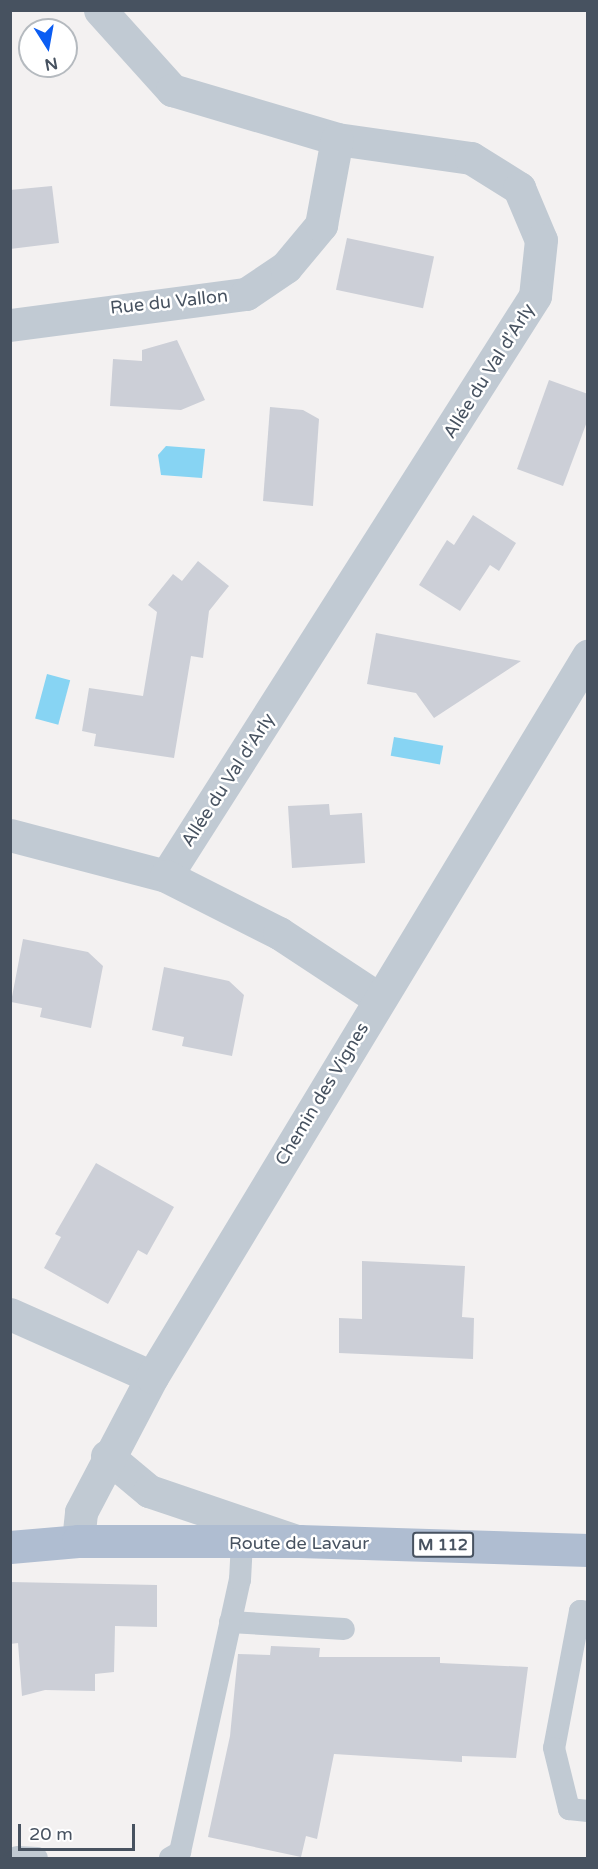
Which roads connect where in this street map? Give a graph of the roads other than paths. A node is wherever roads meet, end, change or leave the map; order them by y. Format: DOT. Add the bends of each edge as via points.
graph roads {
  1 [pos="100,10"];
  2 [pos="337,139"];
  3 [pos="10,325"];
  4 [pos="588,656"];
  5 [pos="10,835"];
  6 [pos="166,876"];
  7 [pos="379,999"];
  8 [pos="10,1314"];
  9 [pos="142,1373"];
  10 [pos="107,1456"];
  11 [pos="78,1541"];
  12 [pos="299,1541"];
  13 [pos="242,1543"];
  14 [pos="10,1547"];
  15 [pos="588,1550"];
  16 [pos="588,1612"];
  17 [pos="230,1622"];
  18 [pos="344,1629"];
  19 [pos="588,1811"];
  20 [pos="170,1858"];
  1 -- 2 [label="street, Allée du Val d'Arly" via="172,90"];
  2 -- 3 [label="street, Rue du Vallon" via="321,225 286,267 246,294"];
  2 -- 6 [label="street, Allée du Val d'Arly" via="471,158 519,188 541,240 535,297"];
  4 -- 7 [label="street, Chemin des Vignes"];
  5 -- 6 [label="street"];
  6 -- 7 [label="street" via="279,933"];
  7 -- 9 [label="street, Chemin des Vignes"];
  8 -- 9 [label="street"];
  9 -- 10 [label="street, Chemin des Vignes"];
  10 -- 11 [label="street, Chemin des Vignes" via="81,1512"];
  10 -- 12 [label="street" via="149,1491"];
  11 -- 13 [label="main road, Route de Lavaur / M 112"];
  11 -- 14 [label="main road, Route de Lavaur / M 112"];
  12 -- 13 [label="main road, Route de Lavaur / M 112"];
  12 -- 15 [label="main road, Route de Lavaur / M 112"];
  13 -- 17 [label="lane"];
  16 -- 19 [label="lane" via="580,1611 554,1748 569,1809"];
  17 -- 18 [label="lane"];
  17 -- 20 [label="lane" via="180,1852"];
}
